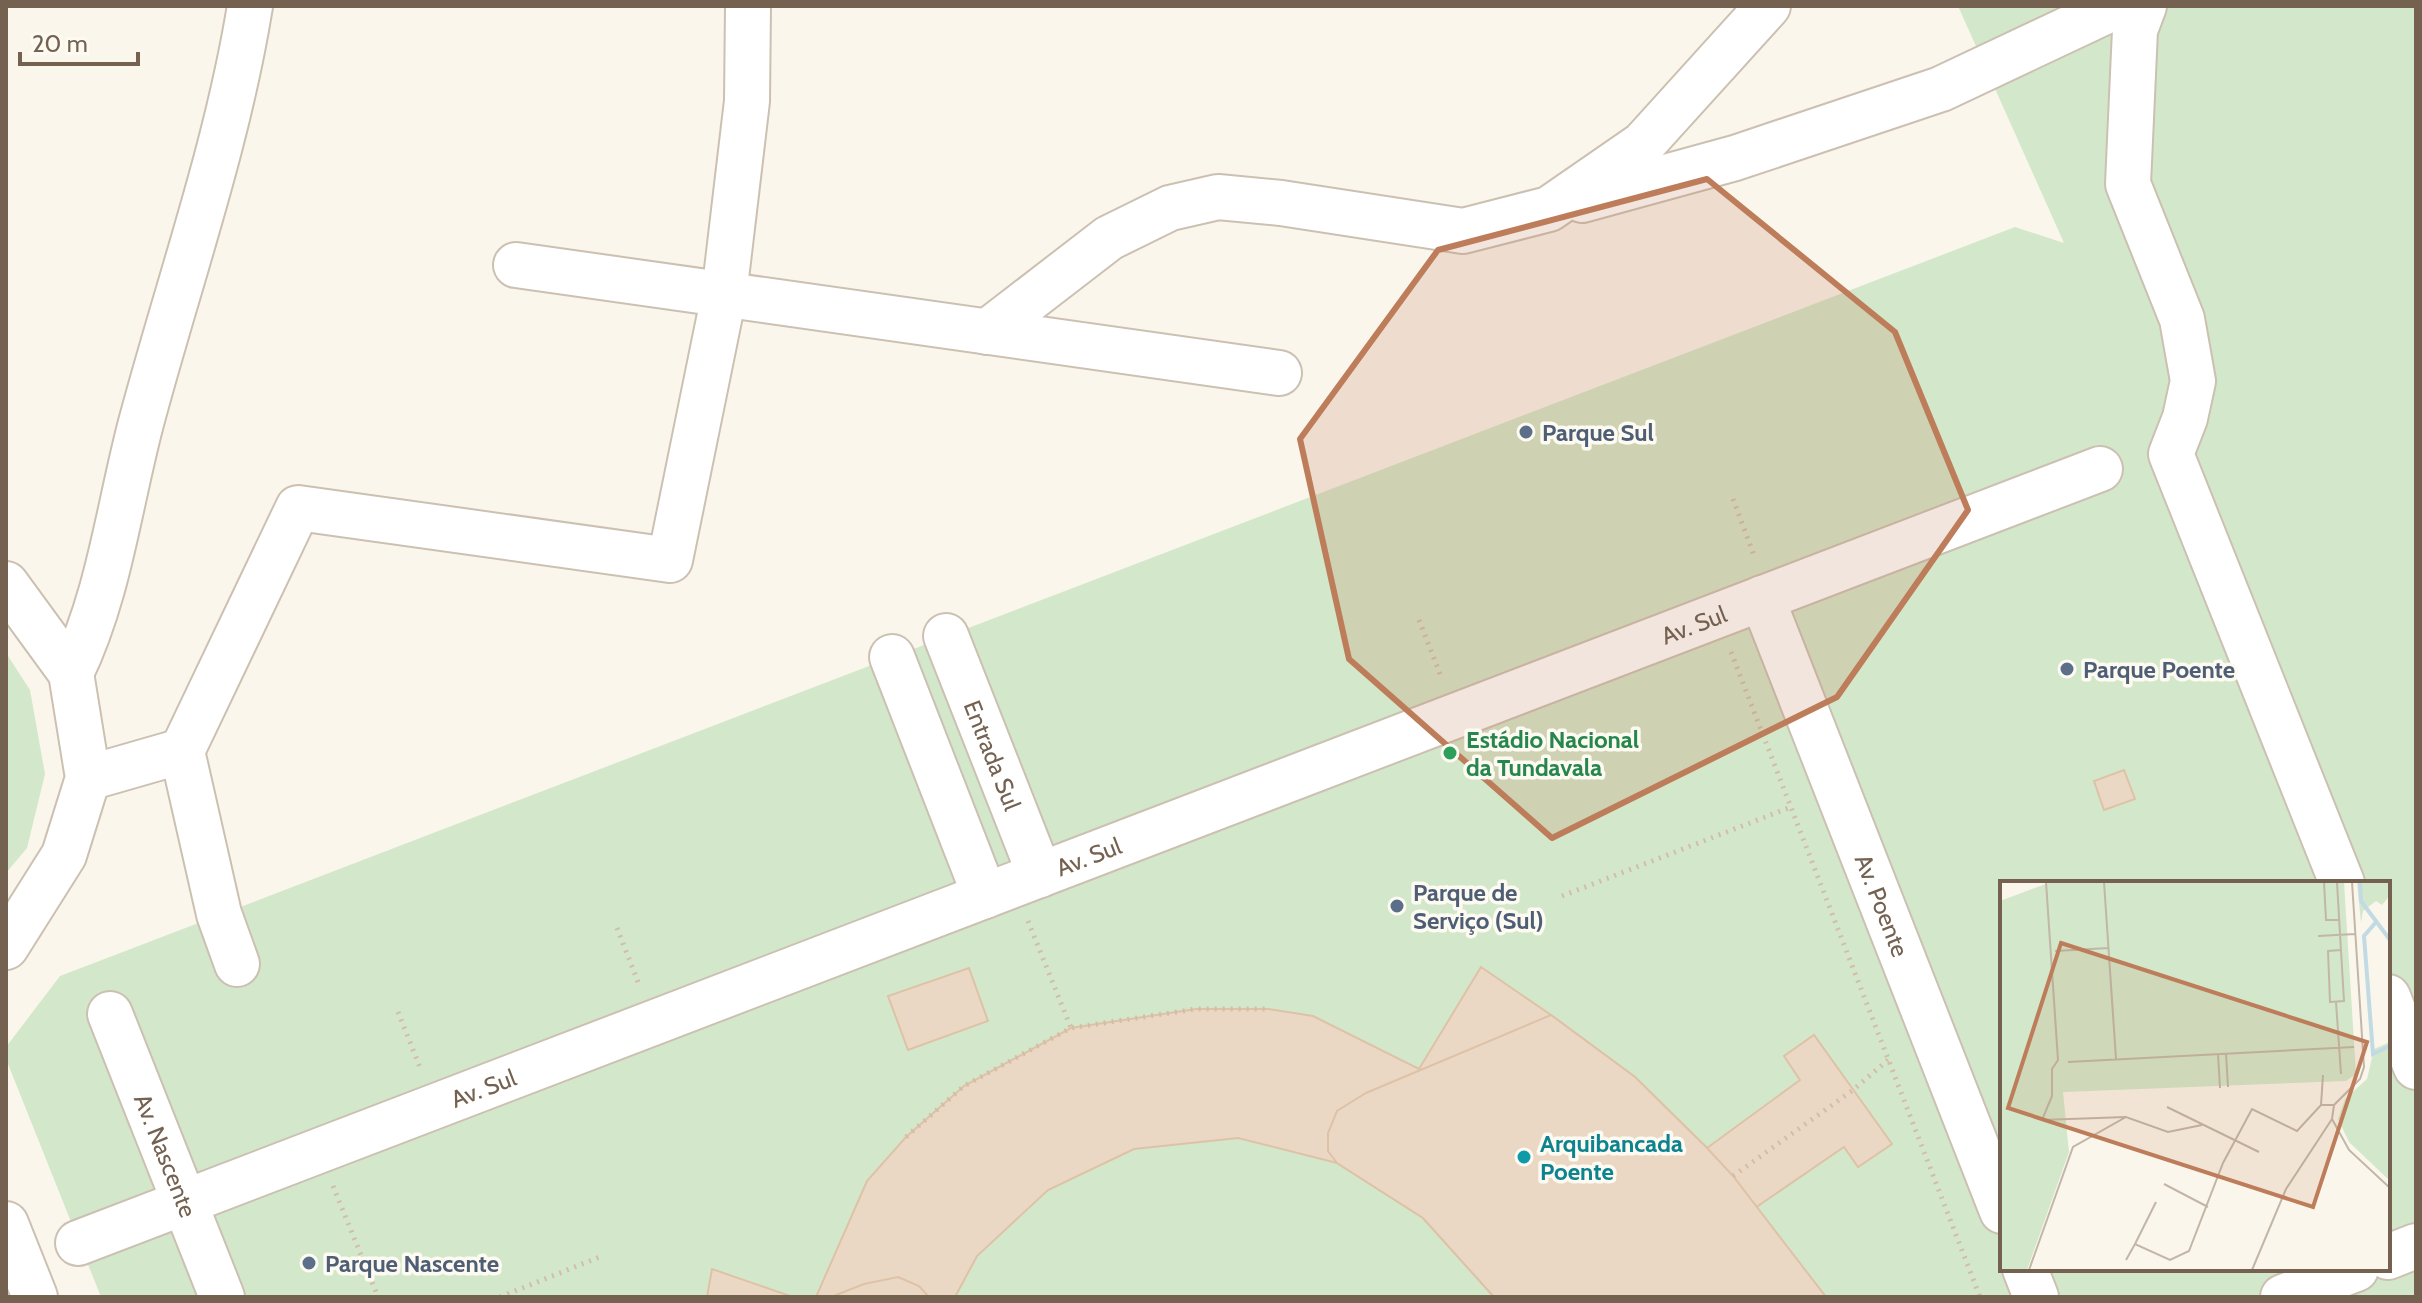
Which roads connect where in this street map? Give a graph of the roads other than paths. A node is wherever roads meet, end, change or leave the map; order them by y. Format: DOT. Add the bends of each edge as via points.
graph roads {
  1 [pos="250,6"];
  2 [pos="748,6"];
  3 [pos="1768,6"];
  4 [pos="2117,6"];
  5 [pos="2144,6"];
  6 [pos="1549,209"];
  7 [pos="516,265"];
  8 [pos="724,295"];
  9 [pos="987,332"];
  10 [pos="1279,373"];
  11 [pos="2100,469"];
  12 [pos="6,584"];
  13 [pos="1766,597"];
  14 [pos="946,636"];
  15 [pos="892,657"];
  16 [pos="71,673"];
  17 [pos="182,751"];
  18 [pos="88,778"];
  19 [pos="2341,881"];
  20 [pos="1013,885"];
  21 [pos="6,947"];
  22 [pos="237,964"];
  23 [pos="2390,1002"];
  24 [pos="110,1014"];
  25 [pos="2416,1067"];
  26 [pos="185,1202"];
  27 [pos="2000,1206"];
  28 [pos="6,1224"];
  29 [pos="78,1243"];
  30 [pos="2416,1246"];
  31 [pos="2390,1256"];
  32 [pos="2026,1271"];
  33 [pos="2351,1271"];
  34 [pos="35,1297"];
  35 [pos="222,1297"];
  36 [pos="2036,1297"];
  37 [pos="2283,1297"];
  1 -- 16 [label="street" via="208,193 141,425 97,607"];
  2 -- 8 [label="street" via="747,101"];
  3 -- 6 [label="street" via="1643,144"];
  4 -- 6 [label="street" via="1941,89 1735,158"];
  5 -- 19 [label="street" via="2135,30 2128,184 2182,319 2193,381 2171,454"];
  6 -- 9 [label="street" via="1463,231 1218,197 1170,208 1109,238"];
  7 -- 8 [label="street"];
  8 -- 9 [label="street"];
  8 -- 17 [label="street" via="670,560 298,508"];
  9 -- 10 [label="street"];
  11 -- 13 [label="street, Av. Sul"];
  12 -- 16 [label="street"];
  13 -- 20 [label="street, Av. Sul"];
  13 -- 27 [label="street, Av. Poente"];
  14 -- 20 [label="street, Entrada Sul"];
  15 -- 20 [label="street"];
  16 -- 18 [label="street"];
  17 -- 18 [label="street"];
  17 -- 22 [label="street" via="219,914"];
  18 -- 21 [label="street" via="64,855"];
  20 -- 26 [label="street, Av. Sul"];
  23 -- 25 [label="street"];
  24 -- 26 [label="street, Av. Nascente"];
  26 -- 29 [label="street, Av. Sul"];
  26 -- 35 [label="street, Av. Nascente"];
  28 -- 34 [label="street"];
  30 -- 31 [label="street"];
  32 -- 36 [label="street"];
  33 -- 37 [label="street"];
}
